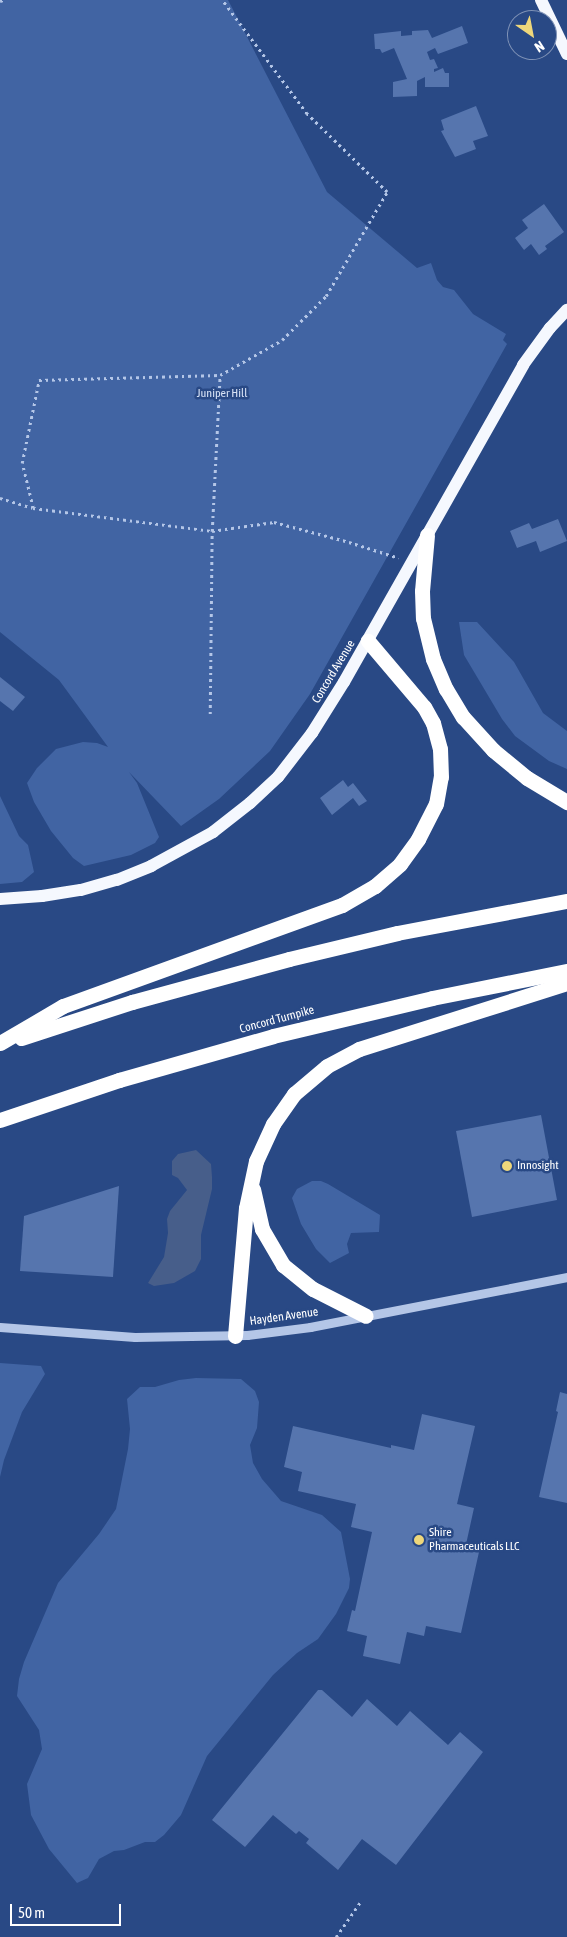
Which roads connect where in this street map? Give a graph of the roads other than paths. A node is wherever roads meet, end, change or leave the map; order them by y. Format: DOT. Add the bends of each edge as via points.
graph roads {
  1 [pos="540,0"];
  2 [pos="567,54"];
  3 [pos="567,310"];
  4 [pos="427,535"];
  5 [pos="368,641"];
  6 [pos="567,802"];
  7 [pos="0,899"];
  8 [pos="567,901"];
  9 [pos="567,971"];
  10 [pos="567,983"];
  11 [pos="0,1044"];
  12 [pos="0,1120"];
  13 [pos="252,1185"];
  14 [pos="567,1278"];
  15 [pos="366,1316"];
  16 [pos="0,1326"];
  17 [pos="235,1336"];
  1 -- 2 [label="main road"];
  3 -- 4 [label="main road, Concord Avenue" via="523,365"];
  4 -- 5 [label="main road, Concord Avenue"];
  4 -- 6 [label="highway" via="423,618 432,659 446,689 463,717 492,750"];
  5 -- 7 [label="main road, Concord Avenue" via="296,755 260,794 213,832 152,866 111,882 55,894"];
  5 -- 11 [label="highway" via="419,700 433,723 440,749 441,777 436,804 418,840 400,864 375,886 342,905 63,1006"];
  8 -- 11 [label="highway" via="397,933 263,965"];
  9 -- 12 [label="highway, Concord Turnpike" via="432,998 265,1038 127,1077"];
  10 -- 13 [label="highway" via="377,1043 327,1066 294,1094 275,1119 260,1152"];
  13 -- 15 [label="highway" via="262,1229 283,1265 313,1289"];
  13 -- 17 [label="highway" via="246,1208"];
  14 -- 15 [label="street, Hayden Avenue"];
  15 -- 17 [label="street, Hayden Avenue"];
  16 -- 17 [label="street, Hayden Avenue" via="135,1337"];
}
